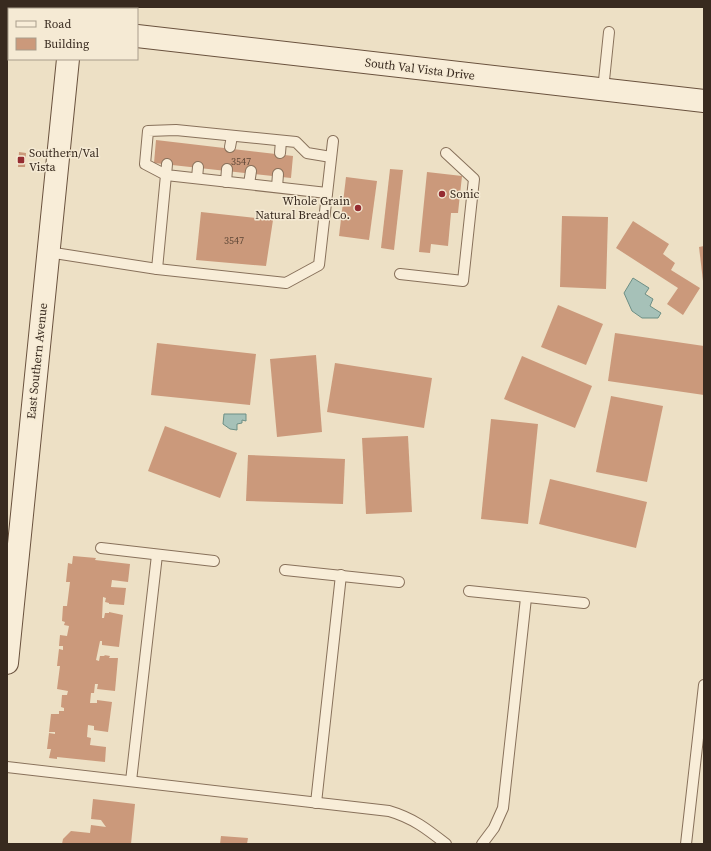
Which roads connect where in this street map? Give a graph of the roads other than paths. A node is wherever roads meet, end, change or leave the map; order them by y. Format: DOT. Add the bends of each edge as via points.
graph roads {
  1 [pos="609,32"];
  2 [pos="138,36"];
  3 [pos="68,60"];
  4 [pos="603,90"];
  5 [pos="704,101"];
  6 [pos="232,136"];
  7 [pos="281,141"];
  8 [pos="333,141"];
  9 [pos="230,147"];
  10 [pos="280,153"];
  11 [pos="446,153"];
  12 [pos="331,157"];
  13 [pos="167,164"];
  14 [pos="198,166"];
  15 [pos="228,169"];
  16 [pos="251,171"];
  17 [pos="278,174"];
  18 [pos="166,175"];
  19 [pos="197,178"];
  20 [pos="226,182"];
  21 [pos="249,184"];
  22 [pos="277,187"];
  23 [pos="327,193"];
  24 [pos="48,252"];
  25 [pos="157,269"];
  26 [pos="400,274"];
  27 [pos="101,548"];
  28 [pos="157,554"];
  29 [pos="214,561"];
  30 [pos="284,570"];
  31 [pos="341,575"];
  32 [pos="399,582"];
  33 [pos="469,591"];
  34 [pos="526,598"];
  35 [pos="584,604"];
  36 [pos="7,663"];
  37 [pos="704,685"];
  38 [pos="7,767"];
  39 [pos="131,781"];
  40 [pos="316,803"];
  41 [pos="446,844"];
  42 [pos="482,844"];
  43 [pos="686,844"];
  1 -- 4 [label="lane"];
  2 -- 4 [label="main road, South Val Vista Drive"];
  3 -- 24 [label="main road, East Southern Avenue"];
  4 -- 5 [label="main road, South Val Vista Drive"];
  6 -- 7 [label="lane" via="254,143"];
  6 -- 9 [label="lane"];
  6 -- 18 [label="lane" via="201,138 148,131 145,164"];
  7 -- 10 [label="lane"];
  7 -- 12 [label="lane" via="296,142 308,154"];
  8 -- 12 [label="lane"];
  11 -- 26 [label="lane" via="474,179 463,281"];
  12 -- 23 [label="lane"];
  13 -- 18 [label="lane"];
  14 -- 19 [label="lane"];
  15 -- 20 [label="lane"];
  16 -- 21 [label="lane"];
  17 -- 22 [label="lane"];
  18 -- 19 [label="lane"];
  18 -- 25 [label="lane"];
  19 -- 20 [label="lane"];
  20 -- 21 [label="lane"];
  21 -- 22 [label="lane"];
  22 -- 23 [label="lane"];
  23 -- 25 [label="lane" via="319,265 286,283"];
  24 -- 25 [label="lane"];
  24 -- 36 [label="main road, East Southern Avenue"];
  27 -- 28 [label="lane"];
  28 -- 29 [label="lane"];
  28 -- 39 [label="lane"];
  30 -- 31 [label="lane"];
  31 -- 32 [label="lane"];
  31 -- 40 [label="lane"];
  33 -- 34 [label="lane"];
  34 -- 35 [label="lane"];
  34 -- 42 [label="lane" via="503,808 494,828"];
  37 -- 43 [label="lane"];
  38 -- 39 [label="lane"];
  39 -- 40 [label="lane"];
  40 -- 41 [label="lane" via="376,809 403,815"];
}
